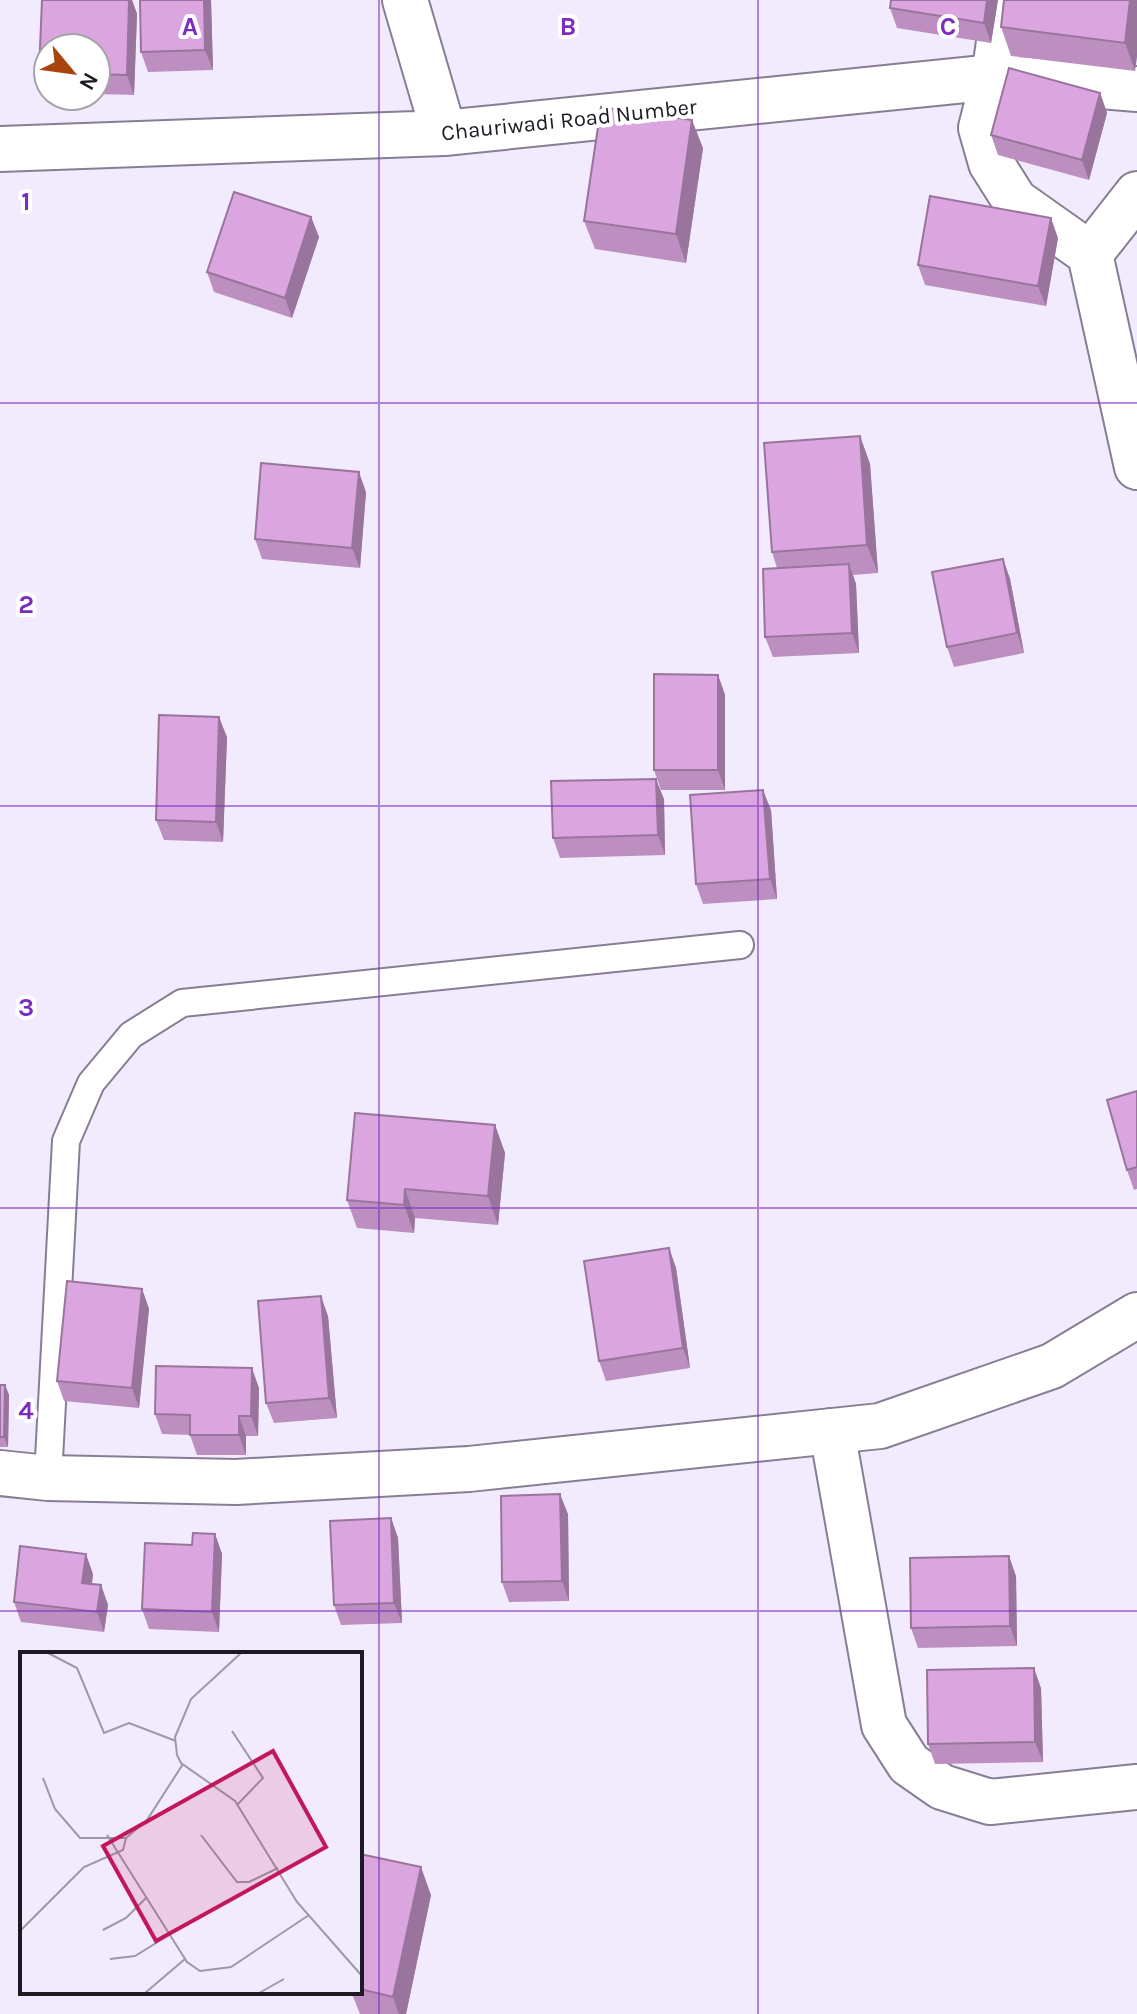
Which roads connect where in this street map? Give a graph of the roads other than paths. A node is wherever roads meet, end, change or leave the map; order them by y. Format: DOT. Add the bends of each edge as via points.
graph roads {
  1 [pos="405,0"];
  2 [pos="1005,0"];
  3 [pos="994,77"];
  4 [pos="1137,89"];
  5 [pos="444,133"];
  6 [pos="0,149"];
  7 [pos="1137,194"];
  8 [pos="1090,254"];
  9 [pos="1137,467"];
  10 [pos="740,945"];
  11 [pos="1137,1315"];
  12 [pos="832,1431"];
  13 [pos="0,1473"];
  14 [pos="48,1478"];
  15 [pos="1137,1787"];
  1 -- 5 [label="street"];
  2 -- 3 [label="street"];
  3 -- 4 [label="street, Chauriwadi Road Number"];
  3 -- 5 [label="street, Chauriwadi Road Number"];
  3 -- 8 [label="street" via="981,128 991,163 1015,201"];
  5 -- 6 [label="street, Chauriwadi Road Number"];
  7 -- 8 [label="street"];
  8 -- 9 [label="street"];
  10 -- 14 [label="lane" via="182,1003 131,1035 91,1083 66,1141"];
  11 -- 12 [label="street" via="1052,1366 880,1426"];
  12 -- 14 [label="street" via="469,1469 236,1482"];
  12 -- 15 [label="street" via="884,1725 909,1764 942,1787 990,1802"];
  13 -- 14 [label="street"];
}
